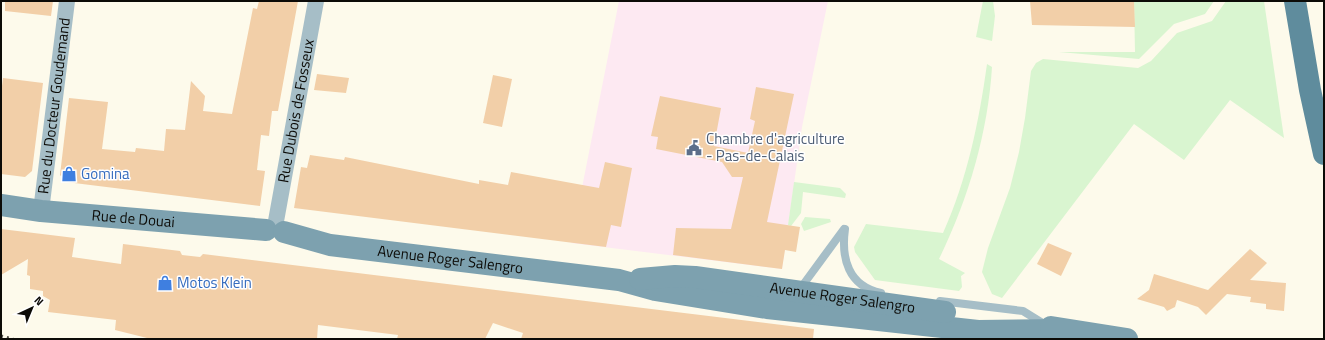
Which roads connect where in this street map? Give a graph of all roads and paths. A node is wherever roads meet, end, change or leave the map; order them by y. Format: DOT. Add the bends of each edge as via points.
graph roads {
  1 [pos="67,1"];
  2 [pos="316,1"];
  3 [pos="1294,1"];
  4 [pos="1324,154"];
  5 [pos="1,206"];
  6 [pos="41,211"];
  7 [pos="275,227"];
  8 [pos="619,280"];
  9 [pos="886,294"];
  10 [pos="783,300"];
  11 [pos="931,300"];
  12 [pos="1044,325"];
  13 [pos="1065,330"];
  14 [pos="1123,339"];
  1 -- 6 [label="street, Rue du Docteur Goudemand"];
  2 -- 7 [label="street, Rue Dubois de Fosseux"];
  3 -- 4 [label="main road"];
  5 -- 6 [label="street, Rue de Douai"];
  6 -- 7 [label="street, Rue de Douai"];
  7 -- 8 [label="street, Avenue Roger Salengro" via="343,247"];
  8 -- 10 [label="street, Avenue Roger Salengro" via="655,290"];
  8 -- 10 [label="street, Avenue Roger Salengro" via="684,276"];
  9 -- 10 [label="lane" via="869,290 853,276 844,254 845,229 810,277"];
  10 -- 12 [label="street, Avenue Roger Salengro"];
  10 -- 13 [label="street, Avenue Roger Salengro" via="978,331"];
  11 -- 12 [label="lane" via="1023,311"];
  12 -- 13 [label="street, Avenue Roger Salengro"];
  13 -- 14 [label="street, Avenue Roger Salengro"];
}
